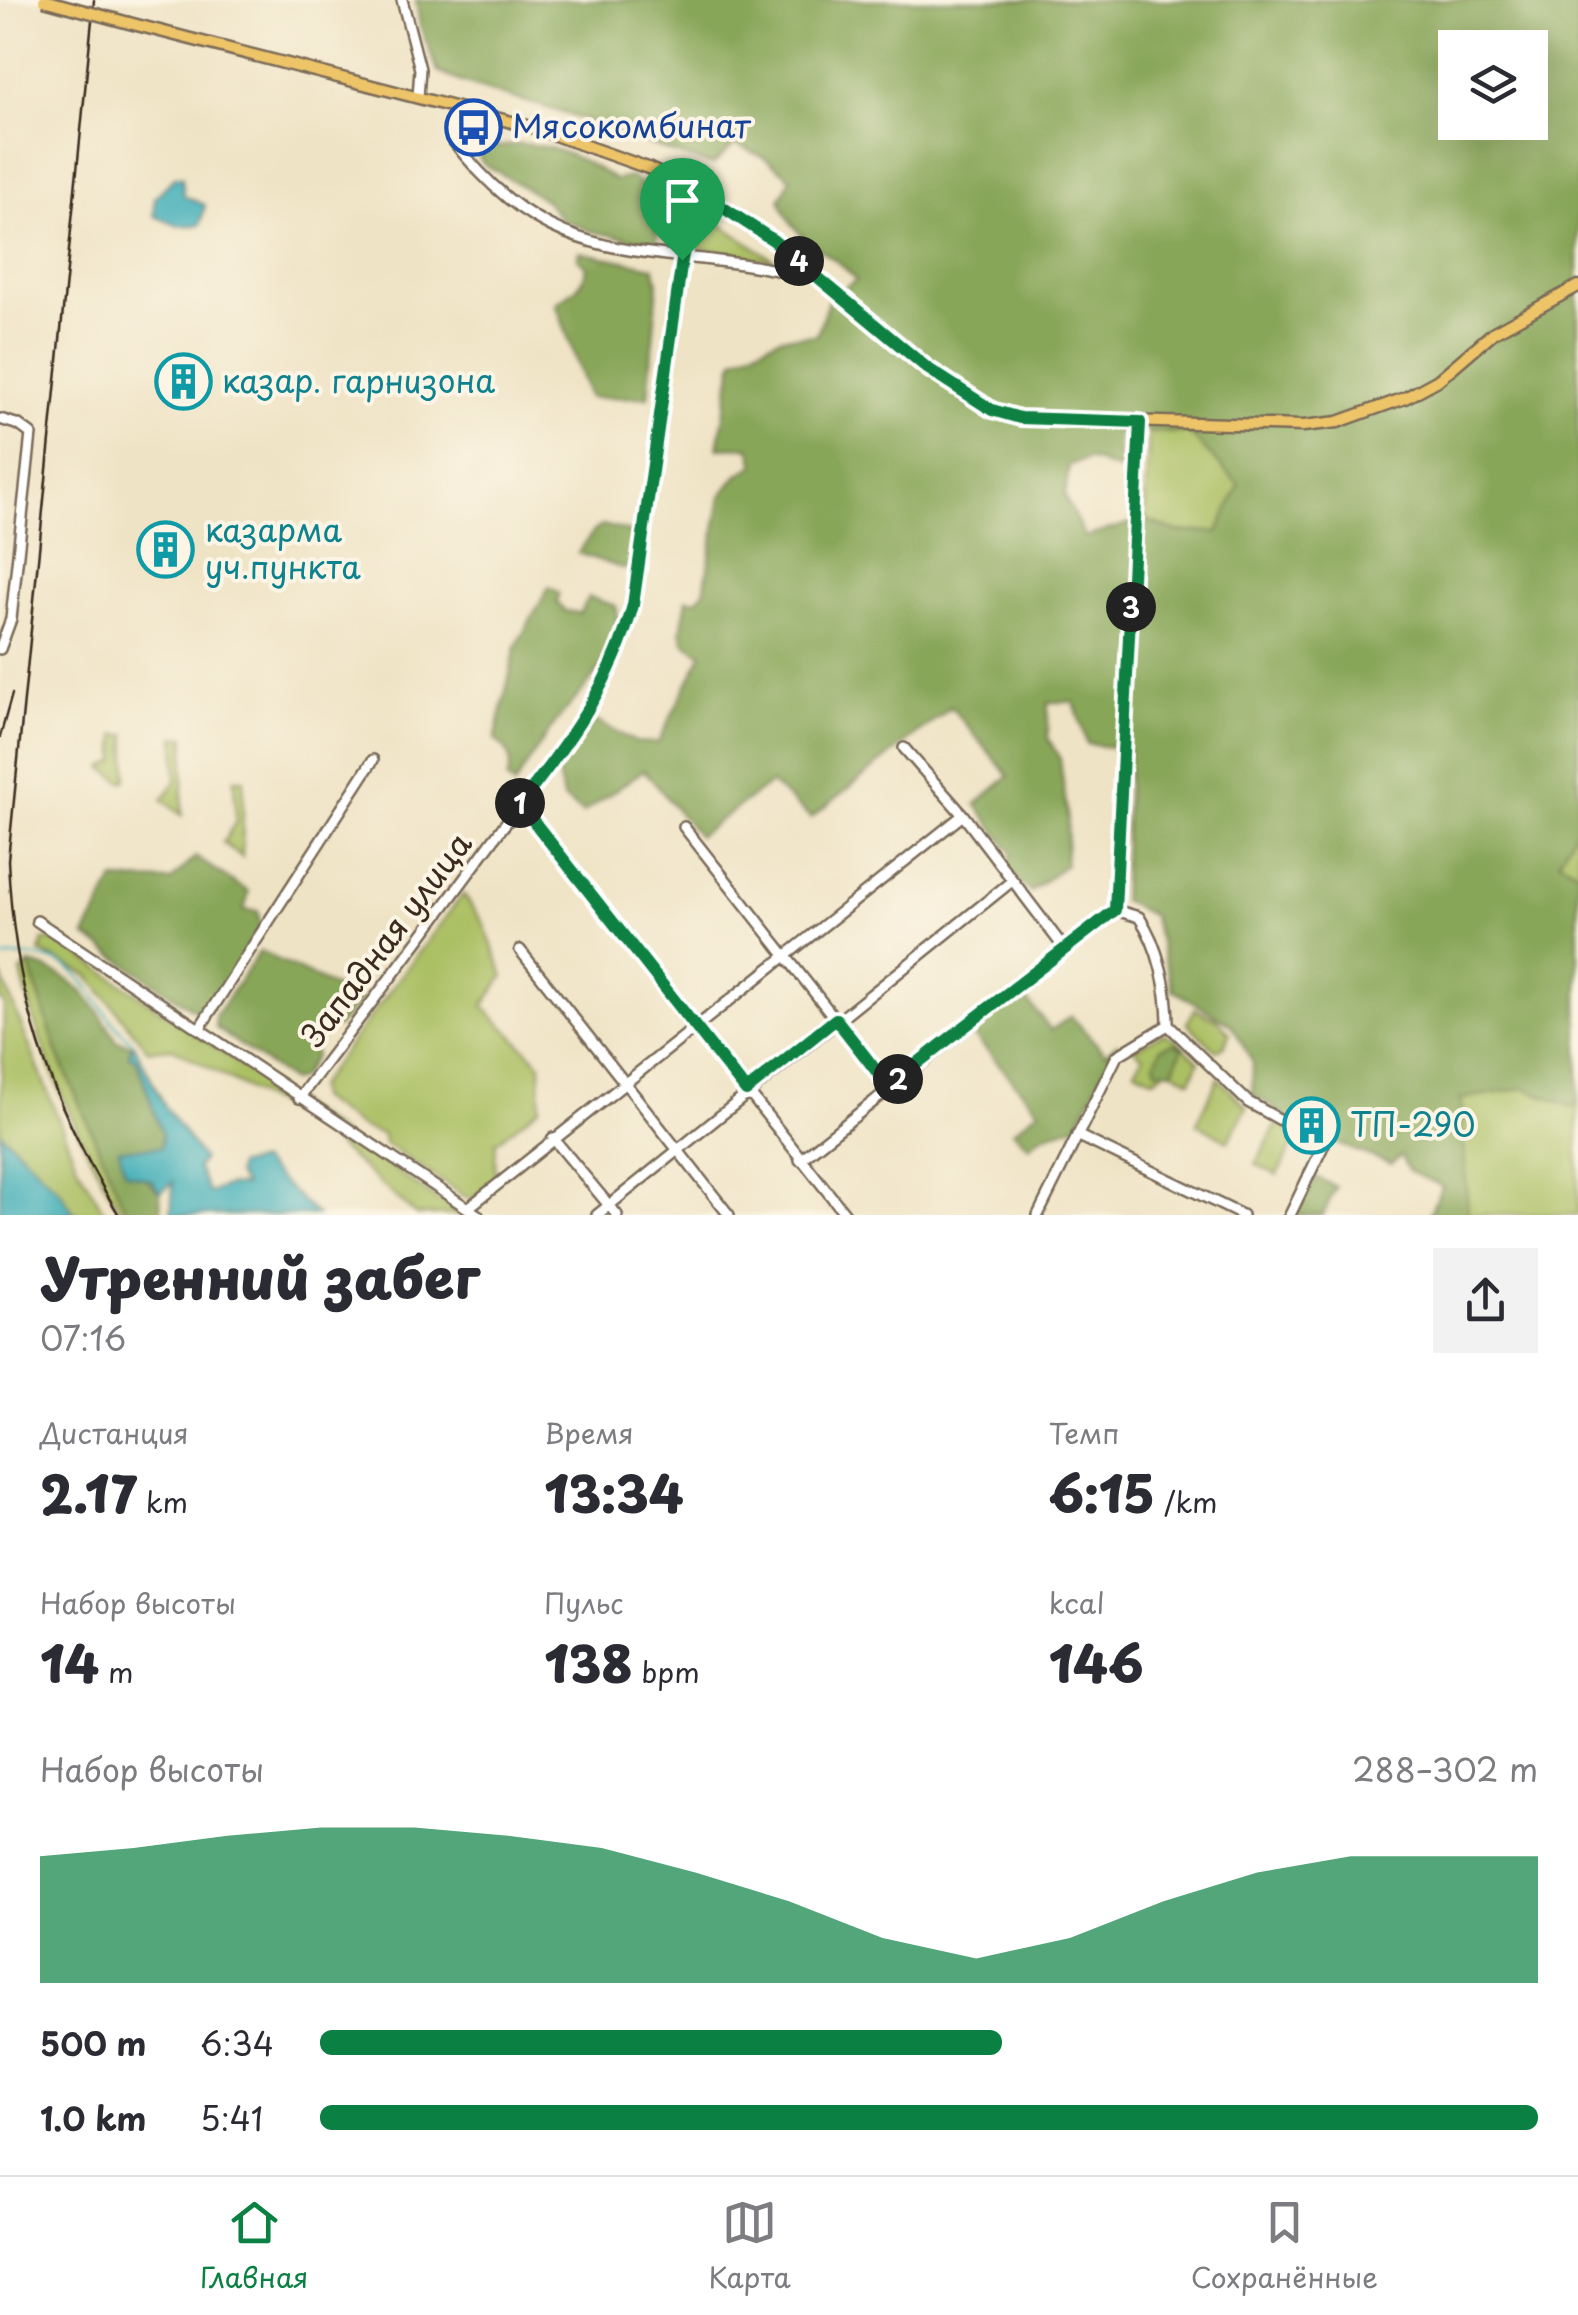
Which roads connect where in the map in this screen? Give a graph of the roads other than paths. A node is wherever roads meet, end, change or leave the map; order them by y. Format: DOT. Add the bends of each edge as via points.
graph roads {
  1 [pos="44,0"];
  2 [pos="402,0"];
  3 [pos="418,96"];
  4 [pos="452,138"];
  5 [pos="699,192"];
  6 [pos="682,260"];
  7 [pos="794,274"];
  8 [pos="1578,286"];
  9 [pos="0,419"];
  10 [pos="1140,422"];
  11 [pos="0,648"];
  12 [pos="904,748"];
  13 [pos="373,760"];
  14 [pos="520,804"];
  15 [pos="963,815"];
  16 [pos="684,827"];
  17 [pos="1012,881"];
  18 [pos="1115,910"];
  19 [pos="37,921"];
  20 [pos="1064,948"];
  21 [pos="520,950"];
  22 [pos="786,954"];
  23 [pos="836,1019"];
  24 [pos="1168,1024"];
  25 [pos="199,1029"];
  26 [pos="695,1030"];
  27 [pos="624,1084"];
  28 [pos="888,1086"];
  29 [pos="746,1091"];
  30 [pos="299,1098"];
  31 [pos="1077,1135"];
  32 [pos="553,1138"];
  33 [pos="676,1149"];
  34 [pos="800,1160"];
  35 [pos="609,1205"];
  36 [pos="468,1208"];
  37 [pos="1039,1212"];
  38 [pos="841,1213"];
  39 [pos="1238,1214"];
  40 [pos="478,1215"];
  41 [pos="597,1215"];
  42 [pos="617,1215"];
  43 [pos="729,1215"];
  44 [pos="1054,1215"];
  45 [pos="1290,1215"];
  1 -- 3 [label="main road, bridge"];
  2 -- 3 [label="street" via="420,69"];
  3 -- 5 [label="main road" via="584,144"];
  4 -- 6 [label="street" via="499,193 542,224 615,251"];
  5 -- 6 [label="street, Западная улица"];
  5 -- 10 [label="main road" via="773,240 927,368 992,410 1020,418"];
  6 -- 7 [label="street"];
  6 -- 14 [label="street, Западная улица" via="623,641 602,690"];
  8 -- 10 [label="main road" via="1494,332 1438,380 1372,412 1303,426"];
  9 -- 11 [label="street" via="31,434 11,618"];
  10 -- 18 [label="street"];
  12 -- 15 [label="street"];
  13 -- 25 [label="street"];
  14 -- 26 [label="street"];
  14 -- 30 [label="street, Западная улица"];
  15 -- 17 [label="street"];
  15 -- 22 [label="street"];
  16 -- 22 [label="street"];
  17 -- 20 [label="street"];
  17 -- 23 [label="street"];
  18 -- 20 [label="street"];
  18 -- 24 [label="street" via="1139,917 1148,930 1168,998"];
  19 -- 25 [label="street"];
  20 -- 28 [label="street"];
  21 -- 27 [label="street"];
  22 -- 23 [label="street"];
  22 -- 26 [label="street"];
  23 -- 28 [label="street"];
  23 -- 29 [label="street"];
  24 -- 31 [label="street" via="1118,1056"];
  24 -- 45 [label="street" via="1248,1102 1324,1144"];
  25 -- 30 [label="street"];
  26 -- 27 [label="street"];
  26 -- 29 [label="street"];
  27 -- 32 [label="street"];
  27 -- 33 [label="street"];
  28 -- 34 [label="street"];
  29 -- 33 [label="street"];
  29 -- 34 [label="street"];
  30 -- 36 [label="street"];
  31 -- 37 [label="street"];
  31 -- 39 [label="street"];
  32 -- 35 [label="street"];
  32 -- 36 [label="street"];
  33 -- 35 [label="street"];
  33 -- 43 [label="street"];
  34 -- 38 [label="street"];
  35 -- 41 [label="street"];
  35 -- 42 [label="street"];
  36 -- 40 [label="street"];
  37 -- 44 [label="street"];
}
